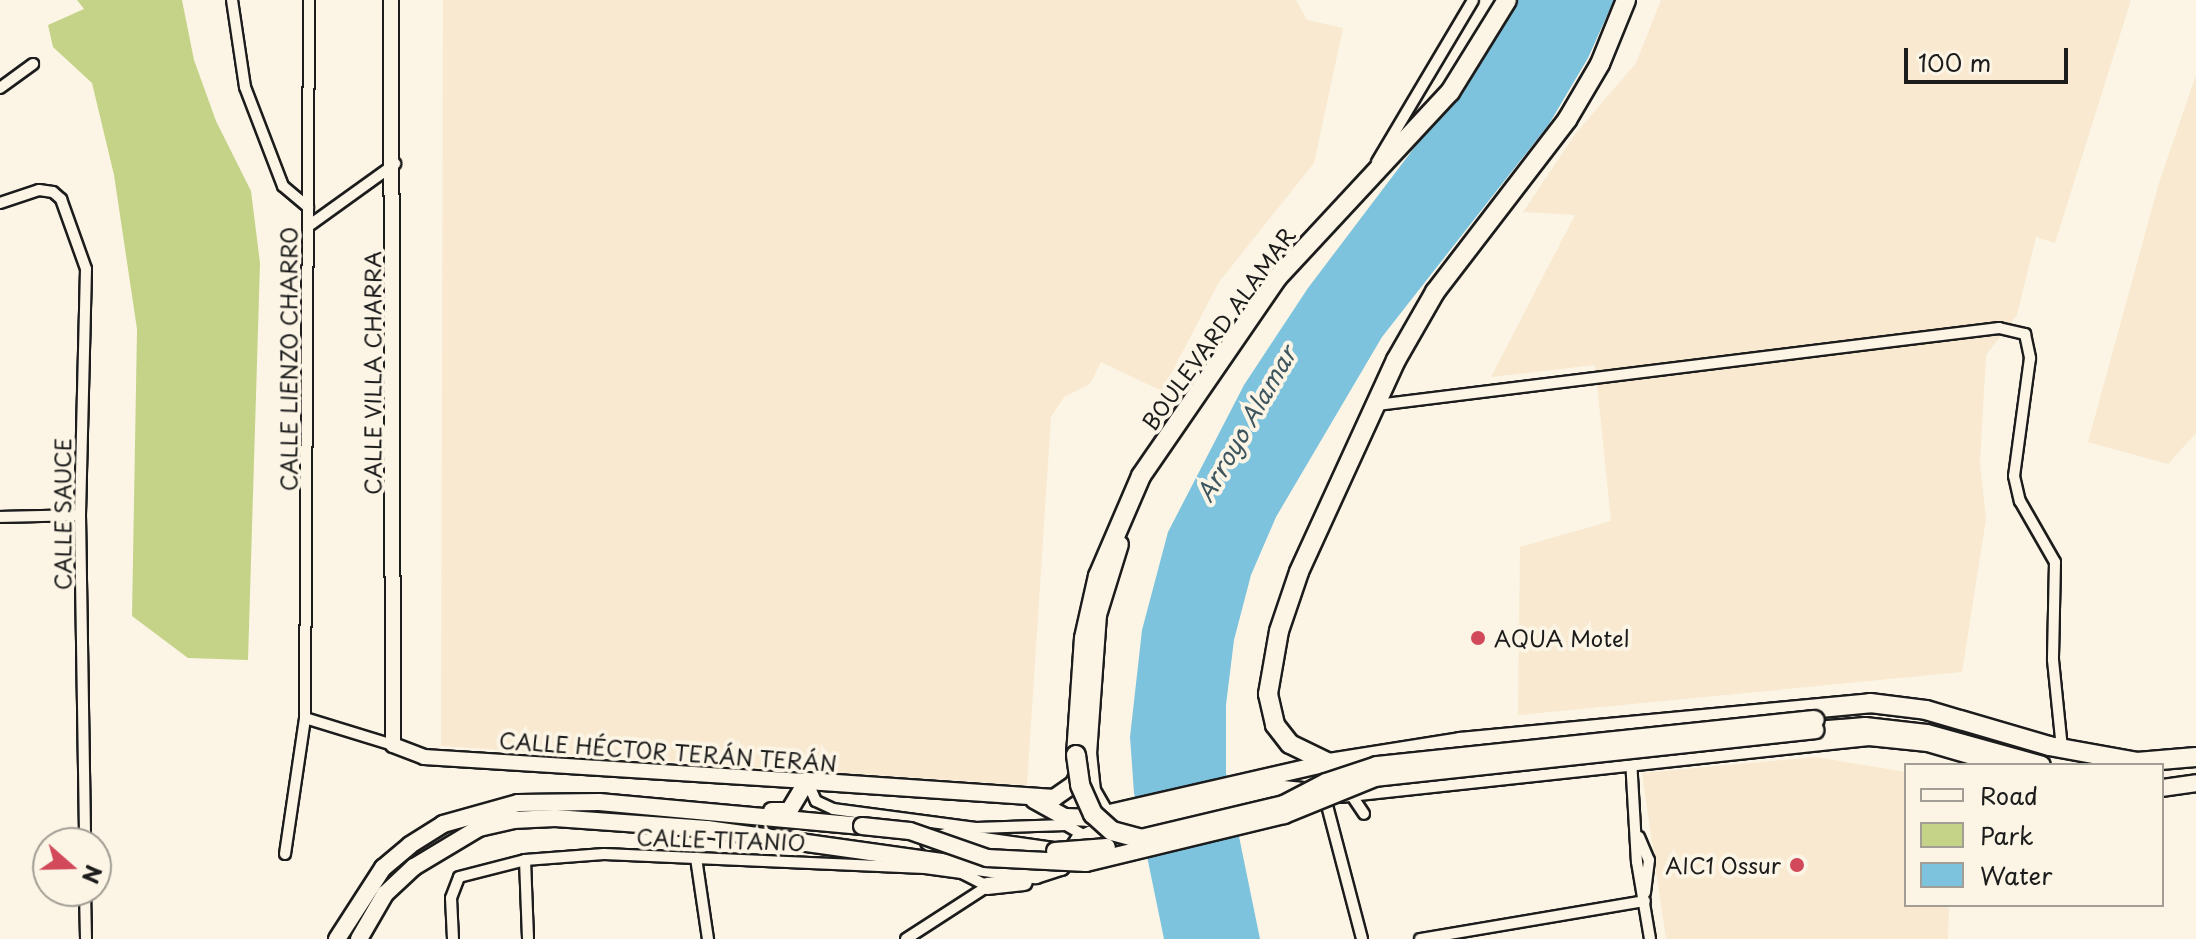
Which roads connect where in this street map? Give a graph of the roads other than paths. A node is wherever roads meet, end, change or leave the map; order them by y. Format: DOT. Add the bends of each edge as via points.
graph roads {
  1 [pos="232,0"];
  2 [pos="309,0"];
  3 [pos="391,0"];
  4 [pos="1473,0"];
  5 [pos="1507,0"];
  6 [pos="1626,0"];
  7 [pos="33,64"];
  8 [pos="0,88"];
  9 [pos="395,164"];
  10 [pos="1372,171"];
  11 [pos="0,203"];
  12 [pos="308,207"];
  13 [pos="310,225"];
  14 [pos="1377,405"];
  15 [pos="80,515"];
  16 [pos="0,517"];
  17 [pos="305,718"];
  18 [pos="1815,725"];
  19 [pos="1627,727"];
  20 [pos="393,745"];
  21 [pos="2062,749"];
  22 [pos="1082,755"];
  23 [pos="2196,757"];
  24 [pos="1329,763"];
  25 [pos="1996,763"];
  26 [pos="2035,763"];
  27 [pos="2076,763"];
  28 [pos="1631,766"];
  29 [pos="2196,767"];
  30 [pos="2164,771"];
  31 [pos="2196,775"];
  32 [pos="2164,778"];
  33 [pos="807,781"];
  34 [pos="2196,783"];
  35 [pos="2164,788"];
  36 [pos="1246,789"];
  37 [pos="1324,792"];
  38 [pos="1346,793"];
  39 [pos="1034,800"];
  40 [pos="702,813"];
  41 [pos="1364,814"];
  42 [pos="1106,815"];
  43 [pos="1331,816"];
  44 [pos="1071,818"];
  45 [pos="1124,819"];
  46 [pos="85,827"];
  47 [pos="1085,836"];
  48 [pos="1141,839"];
  49 [pos="897,852"];
  50 [pos="285,854"];
  51 [pos="696,858"];
  52 [pos="525,860"];
  53 [pos="1009,874"];
  54 [pos="987,886"];
  55 [pos="1645,897"];
  56 [pos="85,907"];
  57 [pos="86,939"];
  58 [pos="337,939"];
  59 [pos="359,939"];
  60 [pos="453,939"];
  61 [pos="528,939"];
  62 [pos="708,939"];
  63 [pos="906,939"];
  64 [pos="1362,939"];
  65 [pos="1420,939"];
  66 [pos="1650,939"];
  1 -- 12 [label="street" via="245,87 283,186"];
  2 -- 12 [label="street, CALLE LIENZO CHARRO"];
  3 -- 9 [label="street, CALLE VILLA CHARRA"];
  4 -- 10 [label="street"];
  5 -- 10 [label="highway, BOULEVARD ALAMAR" via="1450,92"];
  6 -- 14 [label="highway" via="1600,64 1567,120 1435,292"];
  7 -- 8 [label="street"];
  9 -- 13 [label="street"];
  9 -- 20 [label="street, CALLE VILLA CHARRA"];
  10 -- 22 [label="highway, BOULEVARD ALAMAR" via="1277,278 1161,447 1116,526 1084,638"];
  11 -- 15 [label="street, CALLE SAUCE" via="39,190 53,192 61,199 86,269"];
  12 -- 13 [label="street, CALLE LIENZO CHARRO"];
  13 -- 17 [label="street, CALLE LIENZO CHARRO"];
  14 -- 21 [label="street" via="1999,328 2025,334 2030,358 2014,476 2020,501 2055,562 2053,660"];
  14 -- 24 [label="highway" via="1299,572 1268,694 1275,725 1290,744"];
  15 -- 16 [label="street"];
  15 -- 46 [label="street, CALLE SAUCE"];
  17 -- 20 [label="street, CALLE HÉCTOR TERÁN TERÁN"];
  17 -- 50 [label="street, CALLE LIENZO CHARRO"];
  18 -- 26 [label="main road" via="1927,733"];
  18 -- 27 [label="highway" via="1859,715 1915,719"];
  18 -- 40 [label="main road, bridge" via="1375,778 1284,815 1086,863 987,858 910,831"];
  18 -- 48 [label="highway, bridge" via="1377,766 1326,783 1284,805"];
  19 -- 21 [label="highway" via="1870,703 1926,710"];
  19 -- 24 [label="highway" via="1460,742"];
  19 -- 28 [label="street"];
  20 -- 33 [label="street, CALLE HÉCTOR TERÁN TERÁN" via="424,757"];
  21 -- 23 [label="highway" via="2137,762"];
  22 -- 39 [label="main road, CALLE HÉCTOR TERÁN TERÁN" via="1081,774 1065,792"];
  22 -- 42 [label="main road" via="1092,791"];
  22 -- 48 [label="highway, BOULEVARD ALAMAR, bridge" via="1080,785 1093,814 1112,831"];
  24 -- 36 [label="main road"];
  25 -- 28 [label="main road" via="1928,743 1869,737"];
  28 -- 38 [label="main road"];
  28 -- 55 [label="street"];
  29 -- 30 [label="highway"];
  31 -- 32 [label="main road"];
  33 -- 39 [label="main road, CALLE HÉCTOR TERÁN TERÁN"];
  33 -- 40 [label="main road" via="786,812 716,807"];
  33 -- 47 [label="street" via="816,801 833,809 976,828 1066,825"];
  34 -- 35 [label="main road"];
  36 -- 37 [label="main road"];
  36 -- 45 [label="main road"];
  37 -- 38 [label="main road"];
  37 -- 43 [label="street"];
  38 -- 41 [label="street"];
  38 -- 43 [label="street"];
  39 -- 44 [label="main road, CALLE HÉCTOR TERÁN TERÁN"];
  40 -- 58 [label="main road" via="559,800 518,803 443,824 383,868"];
  42 -- 44 [label="main road"];
  42 -- 45 [label="main road"];
  43 -- 64 [label="street"];
  44 -- 47 [label="main road"];
  45 -- 47 [label="main road"];
  47 -- 53 [label="main road" via="1055,871"];
  47 -- 54 [label="main road" via="1080,856 1057,877"];
  48 -- 49 [label="main road, bridge" via="1086,851 1055,851 949,836"];
  49 -- 53 [label="main road"];
  49 -- 59 [label="main road" via="707,829 513,820 479,828 414,867 385,894"];
  51 -- 52 [label="street, CALLE TITANIO" via="604,854"];
  51 -- 54 [label="street, CALLE TITANIO" via="925,868 962,873"];
  51 -- 62 [label="street"];
  52 -- 60 [label="street, CALLE TITANIO" via="465,872 455,883"];
  52 -- 61 [label="street"];
  53 -- 54 [label="street"];
  54 -- 63 [label="street"];
  55 -- 65 [label="street"];
  55 -- 66 [label="street"];
  56 -- 57 [label="street"];
}
